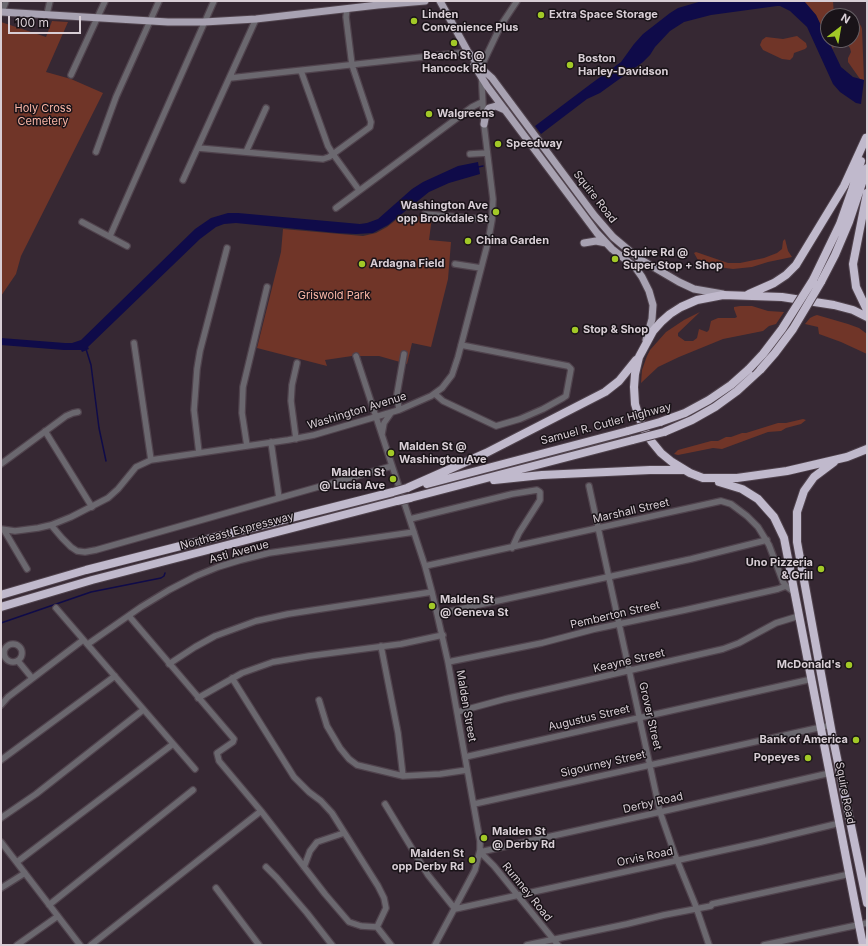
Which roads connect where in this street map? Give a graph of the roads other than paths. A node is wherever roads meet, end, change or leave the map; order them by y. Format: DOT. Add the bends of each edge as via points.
graph roads {
  1 [pos="6,1"];
  2 [pos="50,1"];
  3 [pos="105,1"];
  4 [pos="159,1"];
  5 [pos="214,1"];
  6 [pos="348,1"];
  7 [pos="425,1"];
  8 [pos="440,1"];
  9 [pos="517,1"];
  10 [pos="359,4"];
  11 [pos="347,9"];
  12 [pos="1,12"];
  13 [pos="47,14"];
  14 [pos="98,17"];
  15 [pos="256,19"];
  16 [pos="150,21"];
  17 [pos="204,22"];
  18 [pos="468,52"];
  19 [pos="352,65"];
  20 [pos="481,67"];
  21 [pos="301,70"];
  22 [pos="71,75"];
  23 [pos="480,76"];
  24 [pos="230,78"];
  25 [pos="482,102"];
  26 [pos="266,108"];
  27 [pos="507,113"];
  28 [pos="484,124"];
  29 [pos="867,136"];
  30 [pos="198,148"];
  31 [pos="96,152"];
  32 [pos="246,152"];
  33 [pos="487,153"];
  34 [pos="333,154"];
  35 [pos="470,154"];
  36 [pos="867,168"];
  37 [pos="183,180"];
  38 [pos="359,190"];
  39 [pos="867,193"];
  40 [pos="336,208"];
  41 [pos="425,214"];
  42 [pos="492,220"];
  43 [pos="82,222"];
  44 [pos="110,236"];
  45 [pos="584,243"];
  46 [pos="607,243"];
  47 [pos="127,246"];
  48 [pos="227,248"];
  49 [pos="455,264"];
  50 [pos="481,268"];
  51 [pos="267,287"];
  52 [pos="728,294"];
  53 [pos="746,295"];
  54 [pos="867,310"];
  55 [pos="867,317"];
  56 [pos="134,343"];
  57 [pos="461,345"];
  58 [pos="404,354"];
  59 [pos="640,355"];
  60 [pos="356,356"];
  61 [pos="297,363"];
  62 [pos="435,394"];
  63 [pos="399,410"];
  64 [pos="78,412"];
  65 [pos="392,412"];
  66 [pos="375,418"];
  67 [pos="45,431"];
  68 [pos="382,436"];
  69 [pos="296,439"];
  70 [pos="271,442"];
  71 [pos="247,446"];
  72 [pos="867,449"];
  73 [pos="199,453"];
  74 [pos="848,457"];
  75 [pos="151,460"];
  76 [pos="1,464"];
  77 [pos="390,467"];
  78 [pos="478,470"];
  79 [pos="685,470"];
  80 [pos="703,478"];
  81 [pos="479,480"];
  82 [pos="590,486"];
  83 [pos="407,488"];
  84 [pos="279,498"];
  85 [pos="92,507"];
  86 [pos="410,519"];
  87 [pos="51,525"];
  88 [pos="598,528"];
  89 [pos="3,529"];
  90 [pos="414,532"];
  91 [pos="767,540"];
  92 [pos="512,548"];
  93 [pos="426,566"];
  94 [pos="27,569"];
  95 [pos="610,576"];
  96 [pos="786,586"];
  97 [pos="432,592"];
  98 [pos="795,592"];
  99 [pos="1,595"];
  100 [pos="1,607"];
  101 [pos="56,608"];
  102 [pos="438,614"];
  103 [pos="129,616"];
  104 [pos="799,616"];
  105 [pos="619,624"];
  106 [pos="443,636"];
  107 [pos="86,642"];
  108 [pos="381,646"];
  109 [pos="18,661"];
  110 [pos="448,662"];
  111 [pos="169,664"];
  112 [pos="630,671"];
  113 [pos="115,676"];
  114 [pos="32,678"];
  115 [pos="232,678"];
  116 [pos="812,679"];
  117 [pos="198,698"];
  118 [pos="319,700"];
  119 [pos="1,705"];
  120 [pos="143,710"];
  121 [pos="457,712"];
  122 [pos="640,717"];
  123 [pos="831,725"];
  124 [pos="821,726"];
  125 [pos="173,744"];
  126 [pos="465,757"];
  127 [pos="1,760"];
  128 [pos="651,764"];
  129 [pos="195,769"];
  130 [pos="467,770"];
  131 [pos="830,773"];
  132 [pos="403,776"];
  133 [pos="193,790"];
  134 [pos="385,804"];
  135 [pos="474,804"];
  136 [pos="262,811"];
  137 [pos="660,812"];
  138 [pos="1,818"];
  139 [pos="840,823"];
  140 [pos="344,833"];
  141 [pos="1,842"];
  142 [pos="480,852"];
  143 [pos="677,860"];
  144 [pos="17,862"];
  145 [pos="266,867"];
  146 [pos="304,868"];
  147 [pos="25,873"];
  148 [pos="850,874"];
  149 [pos="1,888"];
  150 [pos="216,888"];
  151 [pos="516,895"];
  152 [pos="49,904"];
  153 [pos="867,904"];
  154 [pos="455,909"];
  155 [pos="697,909"];
  156 [pos="58,916"];
  157 [pos="863,923"];
  158 [pos="376,927"];
  159 [pos="554,940"];
  160 [pos="17,945"];
  161 [pos="80,945"];
  162 [pos="91,945"];
  163 [pos="259,945"];
  164 [pos="332,945"];
  165 [pos="391,945"];
  166 [pos="435,945"];
  167 [pos="527,945"];
  168 [pos="558,945"];
  169 [pos="709,945"];
  170 [pos="764,945"];
  171 [pos="864,945"];
  1 -- 12 [label="street"];
  2 -- 13 [label="street"];
  3 -- 14 [label="street"];
  4 -- 16 [label="street"];
  5 -- 17 [label="street"];
  6 -- 11 [label="main road"];
  7 -- 10 [label="main road"];
  8 -- 18 [label="main road"];
  9 -- 20 [label="street, Washington Avenue" via="501,25"];
  10 -- 11 [label="main road"];
  11 -- 15 [label="main road"];
  11 -- 19 [label="street"];
  12 -- 13 [label="main road"];
  13 -- 14 [label="main road"];
  14 -- 16 [label="main road"];
  14 -- 22 [label="street"];
  15 -- 17 [label="main road"];
  15 -- 24 [label="street"];
  16 -- 17 [label="main road"];
  16 -- 31 [label="street" via="116,96"];
  17 -- 44 [label="street"];
  18 -- 19 [label="street"];
  18 -- 20 [label="main road, Squire Road"];
  18 -- 23 [label="main road, Squire Road"];
  19 -- 21 [label="street"];
  19 -- 34 [label="street" via="371,125"];
  20 -- 23 [label="street, Washington Avenue"];
  20 -- 52 [label="main road, Squire Road" via="618,242 638,258 684,285"];
  21 -- 24 [label="street"];
  21 -- 34 [label="street"];
  23 -- 25 [label="street, Washington Avenue"];
  23 -- 27 [label="main road, Squire Road"];
  24 -- 30 [label="street"];
  25 -- 28 [label="street, Washington Avenue"];
  25 -- 38 [label="street"];
  26 -- 32 [label="street"];
  27 -- 28 [label="main road" via="500,107 489,108"];
  27 -- 46 [label="main road, Squire Road"];
  28 -- 33 [label="street, Washington Avenue"];
  29 -- 53 [label="highway" via="844,186 796,265 774,283"];
  29 -- 78 [label="highway, Samuel R. Cutler Highway, bridge" via="845,211 813,280 764,354 731,385 685,413 660,422"];
  30 -- 32 [label="street"];
  30 -- 37 [label="street"];
  32 -- 34 [label="street" via="323,159"];
  33 -- 35 [label="street"];
  33 -- 42 [label="street, Washington Avenue" via="493,200"];
  34 -- 38 [label="street"];
  36 -- 81 [label="highway, Samuel R. Cutler Highway, bridge" via="849,222 822,282 775,353 737,391 692,420 664,432"];
  38 -- 40 [label="street"];
  39 -- 54 [label="highway" via="853,269 857,291"];
  41 -- 42 [label="street"];
  42 -- 50 [label="street, Washington Avenue"];
  43 -- 44 [label="street"];
  44 -- 47 [label="street"];
  45 -- 46 [label="main road"];
  46 -- 59 [label="main road, Squire Road" via="640,273 650,291 652,316"];
  48 -- 73 [label="street" via="197,369 194,410"];
  49 -- 50 [label="street"];
  50 -- 57 [label="street, Washington Avenue"];
  51 -- 71 [label="street" via="243,387 242,413"];
  52 -- 53 [label="highway"];
  52 -- 59 [label="highway" via="697,300 678,309 656,327"];
  53 -- 55 [label="highway" via="828,304 853,310"];
  56 -- 75 [label="street"];
  57 -- 62 [label="street, Washington Avenue" via="452,375"];
  57 -- 62 [label="street" via="568,366 570,369 566,395 520,419 496,426 443,401"];
  58 -- 63 [label="street" via="396,394"];
  59 -- 79 [label="highway" via="635,373 634,393 641,422 659,451"];
  59 -- 83 [label="highway" via="622,378 605,392 486,453"];
  60 -- 66 [label="street, Malden Street"];
  61 -- 69 [label="street" via="291,401"];
  62 -- 63 [label="street, Washington Avenue"];
  63 -- 65 [label="street, Washington Avenue"];
  64 -- 67 [label="street" via="66,416"];
  65 -- 66 [label="street, Washington Avenue"];
  65 -- 68 [label="street" via="382,427"];
  66 -- 68 [label="street, Malden Street"];
  66 -- 69 [label="street, Washington Avenue"];
  67 -- 76 [label="street"];
  67 -- 85 [label="street"];
  68 -- 77 [label="street, Malden Street"];
  69 -- 70 [label="street, Washington Avenue"];
  70 -- 71 [label="street, Washington Avenue"];
  70 -- 84 [label="street"];
  71 -- 73 [label="street, Washington Avenue"];
  72 -- 74 [label="highway"];
  73 -- 75 [label="street, Washington Avenue"];
  74 -- 80 [label="highway" via="771,474"];
  74 -- 123 [label="highway, Squire Road" via="828,466 812,480 802,494 796,519 798,552"];
  75 -- 85 [label="street, Washington Avenue" via="136,467 113,495"];
  77 -- 84 [label="street"];
  77 -- 86 [label="street, Malden Street"];
  78 -- 83 [label="highway, Northeast Expressway"];
  79 -- 80 [label="highway"];
  79 -- 81 [label="highway" via="552,474"];
  80 -- 98 [label="highway, Squire Road" via="742,489 769,510 782,533"];
  81 -- 100 [label="highway, Northeast Expressway, bridge" via="98,578"];
  82 -- 88 [label="street, Grover Street"];
  83 -- 99 [label="highway, Northeast Expressway, bridge" via="86,570"];
  84 -- 87 [label="street" via="85,552 71,547"];
  85 -- 87 [label="street, Washington Avenue"];
  86 -- 90 [label="street, Malden Street"];
  86 -- 92 [label="street" via="537,490 540,492 540,498"];
  87 -- 89 [label="street, Washington Avenue" via="15,531"];
  88 -- 91 [label="street, Marshall Street" via="721,501 731,504 751,519"];
  88 -- 92 [label="street, Marshall Street"];
  88 -- 95 [label="street, Grover Street"];
  89 -- 94 [label="street"];
  90 -- 93 [label="street, Malden Street"];
  90 -- 103 [label="street, Asti Avenue" via="241,560 184,582"];
  91 -- 95 [label="street"];
  91 -- 96 [label="street, Marshall Street"];
  92 -- 93 [label="street, Marshall Street"];
  93 -- 97 [label="street, Malden Street"];
  95 -- 102 [label="street"];
  95 -- 105 [label="street, Grover Street"];
  96 -- 98 [label="street, Marshall Street"];
  96 -- 105 [label="street, Pemberton Street"];
  97 -- 102 [label="street, Malden Street"];
  97 -- 111 [label="street" via="256,621 215,636"];
  98 -- 104 [label="highway, Squire Road"];
  101 -- 107 [label="street"];
  102 -- 106 [label="street, Malden Street"];
  103 -- 107 [label="street, Asti Avenue"];
  103 -- 111 [label="street"];
  104 -- 112 [label="street, Keayne Street" via="776,623 729,647"];
  104 -- 116 [label="highway, Squire Road"];
  105 -- 110 [label="street, Pemberton Street" via="534,645"];
  105 -- 112 [label="street, Grover Street"];
  106 -- 108 [label="street"];
  106 -- 110 [label="street, Malden Street"];
  107 -- 113 [label="street"];
  107 -- 114 [label="street, Asti Avenue"];
  108 -- 115 [label="street" via="278,661 253,668"];
  108 -- 132 [label="street" via="398,733"];
  109 -- 114 [label="street"];
  110 -- 121 [label="street, Malden Street"];
  111 -- 117 [label="street"];
  112 -- 121 [label="street, Keayne Street"];
  112 -- 122 [label="street, Grover Street"];
  113 -- 120 [label="street"];
  113 -- 127 [label="street"];
  114 -- 119 [label="street, Asti Avenue"];
  115 -- 117 [label="street"];
  115 -- 140 [label="street" via="294,777 328,808"];
  116 -- 122 [label="street, Augustus Street"];
  116 -- 124 [label="highway, Squire Road"];
  117 -- 136 [label="street" via="234,740 218,753 218,758"];
  118 -- 132 [label="street" via="327,726 349,759 357,765"];
  120 -- 125 [label="street"];
  120 -- 138 [label="street" via="36,794"];
  121 -- 126 [label="street, Malden Street"];
  122 -- 126 [label="street, Augustus Street"];
  122 -- 128 [label="street, Grover Street"];
  123 -- 124 [label="street, Sigourney Street"];
  123 -- 153 [label="highway, Squire Road"];
  124 -- 128 [label="street, Sigourney Street"];
  124 -- 131 [label="highway, Squire Road"];
  125 -- 129 [label="street"];
  125 -- 144 [label="street"];
  126 -- 130 [label="street, Malden Street"];
  128 -- 135 [label="street, Sigourney Street"];
  128 -- 137 [label="street, Grover Street"];
  130 -- 132 [label="street"];
  130 -- 135 [label="street, Malden Street"];
  131 -- 137 [label="street, Derby Road"];
  131 -- 139 [label="highway, Squire Road"];
  133 -- 152 [label="street"];
  134 -- 154 [label="street" via="428,875"];
  135 -- 142 [label="street, Malden Street"];
  136 -- 146 [label="street"];
  136 -- 162 [label="street"];
  137 -- 142 [label="street, Derby Road"];
  137 -- 143 [label="street, Grover Street"];
  139 -- 143 [label="street, Orvis Road"];
  139 -- 148 [label="highway, Squire Road"];
  140 -- 146 [label="street" via="317,842 310,851"];
  140 -- 158 [label="street" via="384,898 386,908"];
  141 -- 144 [label="street"];
  142 -- 151 [label="street, Rumney Road"];
  142 -- 154 [label="street, Malden Street" via="475,870"];
  143 -- 151 [label="street, Orvis Road"];
  143 -- 155 [label="street, Grover Street"];
  144 -- 147 [label="street"];
  145 -- 164 [label="street"];
  146 -- 158 [label="street" via="349,922"];
  147 -- 149 [label="street"];
  147 -- 152 [label="street"];
  148 -- 155 [label="street"];
  148 -- 157 [label="highway, Squire Road"];
  150 -- 163 [label="street"];
  151 -- 154 [label="street, Orvis Road"];
  151 -- 159 [label="street, Rumney Road"];
  152 -- 156 [label="street"];
  154 -- 166 [label="street, Malden Street"];
  155 -- 159 [label="street"];
  155 -- 169 [label="street, Grover Street"];
  156 -- 160 [label="street"];
  156 -- 161 [label="street"];
  157 -- 170 [label="street"];
  157 -- 171 [label="highway, Squire Road"];
  158 -- 165 [label="street"];
  159 -- 167 [label="street"];
  159 -- 168 [label="street, Rumney Road"];
}
